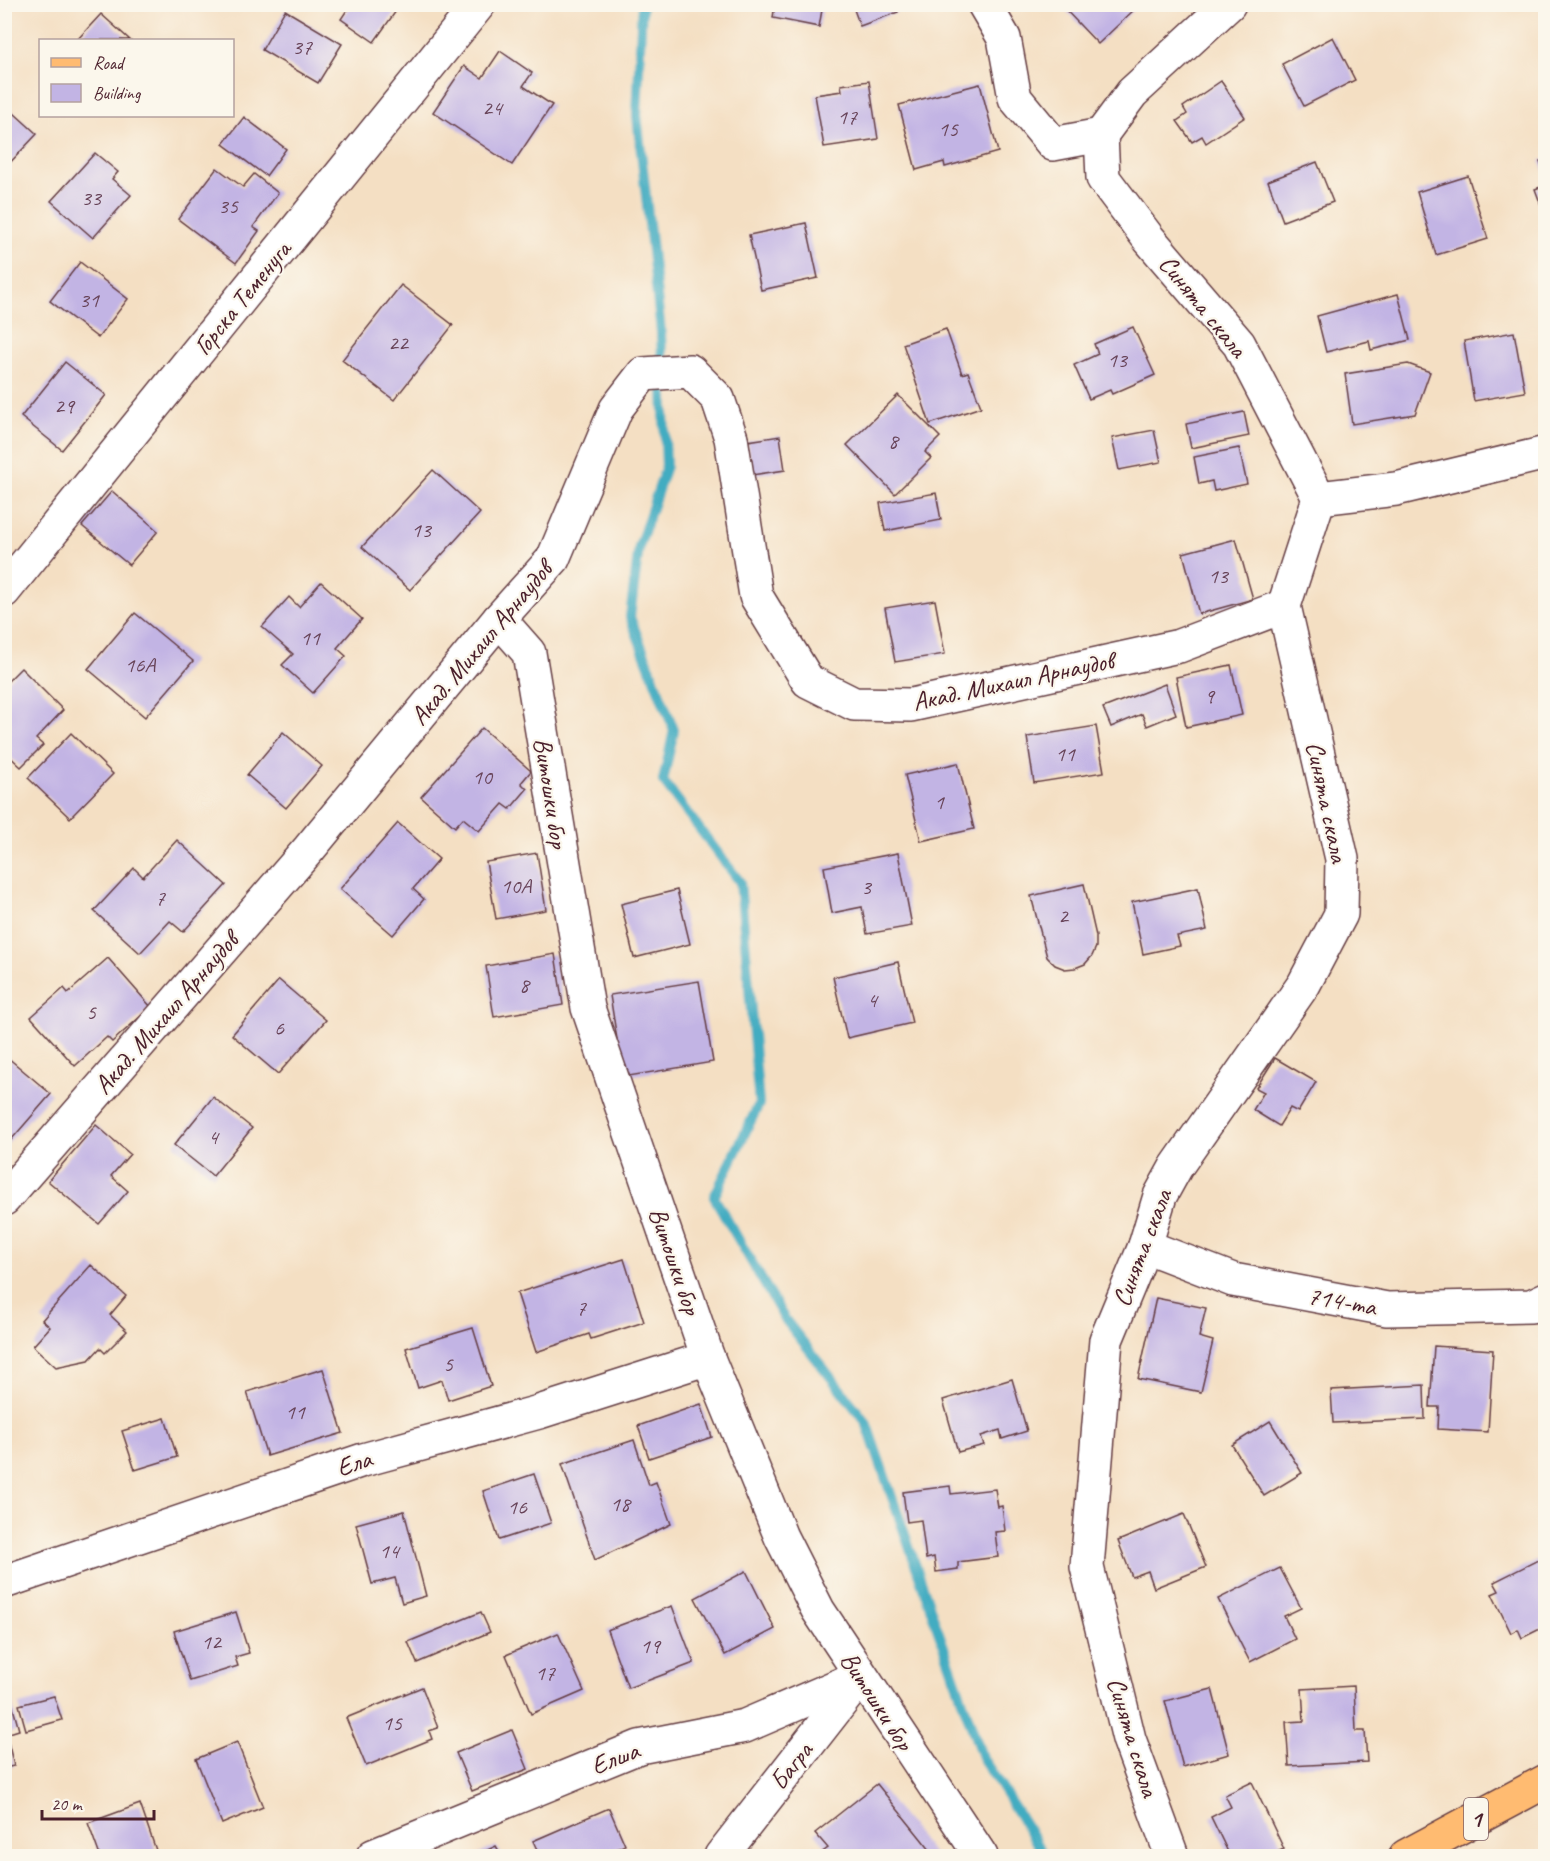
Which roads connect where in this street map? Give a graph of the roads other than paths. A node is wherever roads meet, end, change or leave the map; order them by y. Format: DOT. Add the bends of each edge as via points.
graph roads {
  1 [pos="479,4"];
  2 [pos="984,4"];
  3 [pos="1229,4"];
  4 [pos="1101,135"];
  5 [pos="1545,453"];
  6 [pos="1319,498"];
  7 [pos="4,591"];
  8 [pos="1284,606"];
  9 [pos="499,620"];
  10 [pos="4,1199"];
  11 [pos="1145,1246"];
  12 [pos="1545,1299"];
  13 [pos="708,1358"];
  14 [pos="4,1582"];
  15 [pos="861,1676"];
  16 [pos="1545,1781"];
  17 [pos="373,1857"];
  18 [pos="721,1857"];
  19 [pos="981,1857"];
  20 [pos="1172,1857"];
  21 [pos="1406,1857"];
  1 -- 7 [label="street, Горска Теменуга"];
  2 -- 4 [label="street" via="1004,38 1015,98 1053,144"];
  3 -- 4 [label="street" via="1131,93"];
  4 -- 6 [label="street, Синята скала" via="1103,178 1149,239 1239,344"];
  5 -- 6 [label="street" via="1396,489"];
  6 -- 8 [label="street"];
  8 -- 9 [label="street, Акад. Михаил Арнаудов" via="1179,646 911,705 854,704 808,681 756,596 731,438 718,399 690,370 643,374 616,409 553,559"];
  8 -- 11 [label="street, Синята скала" via="1342,859 1341,914 1304,984 1176,1167 1160,1196"];
  9 -- 10 [label="street, Акад. Михаил Арнаудов" via="309,849"];
  9 -- 13 [label="street, Витошки бор" via="529,653 588,1008"];
  11 -- 12 [label="street, 714-та" via="1233,1280 1387,1310 1531,1306"];
  11 -- 20 [label="street, Синята скала" via="1106,1340 1087,1567 1129,1739"];
  13 -- 14 [label="street, Ела" via="539,1412 363,1460"];
  13 -- 15 [label="street, Витошки бор" via="781,1537 818,1611"];
  15 -- 17 [label="street, Елша" via="746,1726 639,1747"];
  15 -- 18 [label="street, Багра"];
  15 -- 19 [label="street, Витошки бор"];
  16 -- 21 [label="main road, 1"];
}
